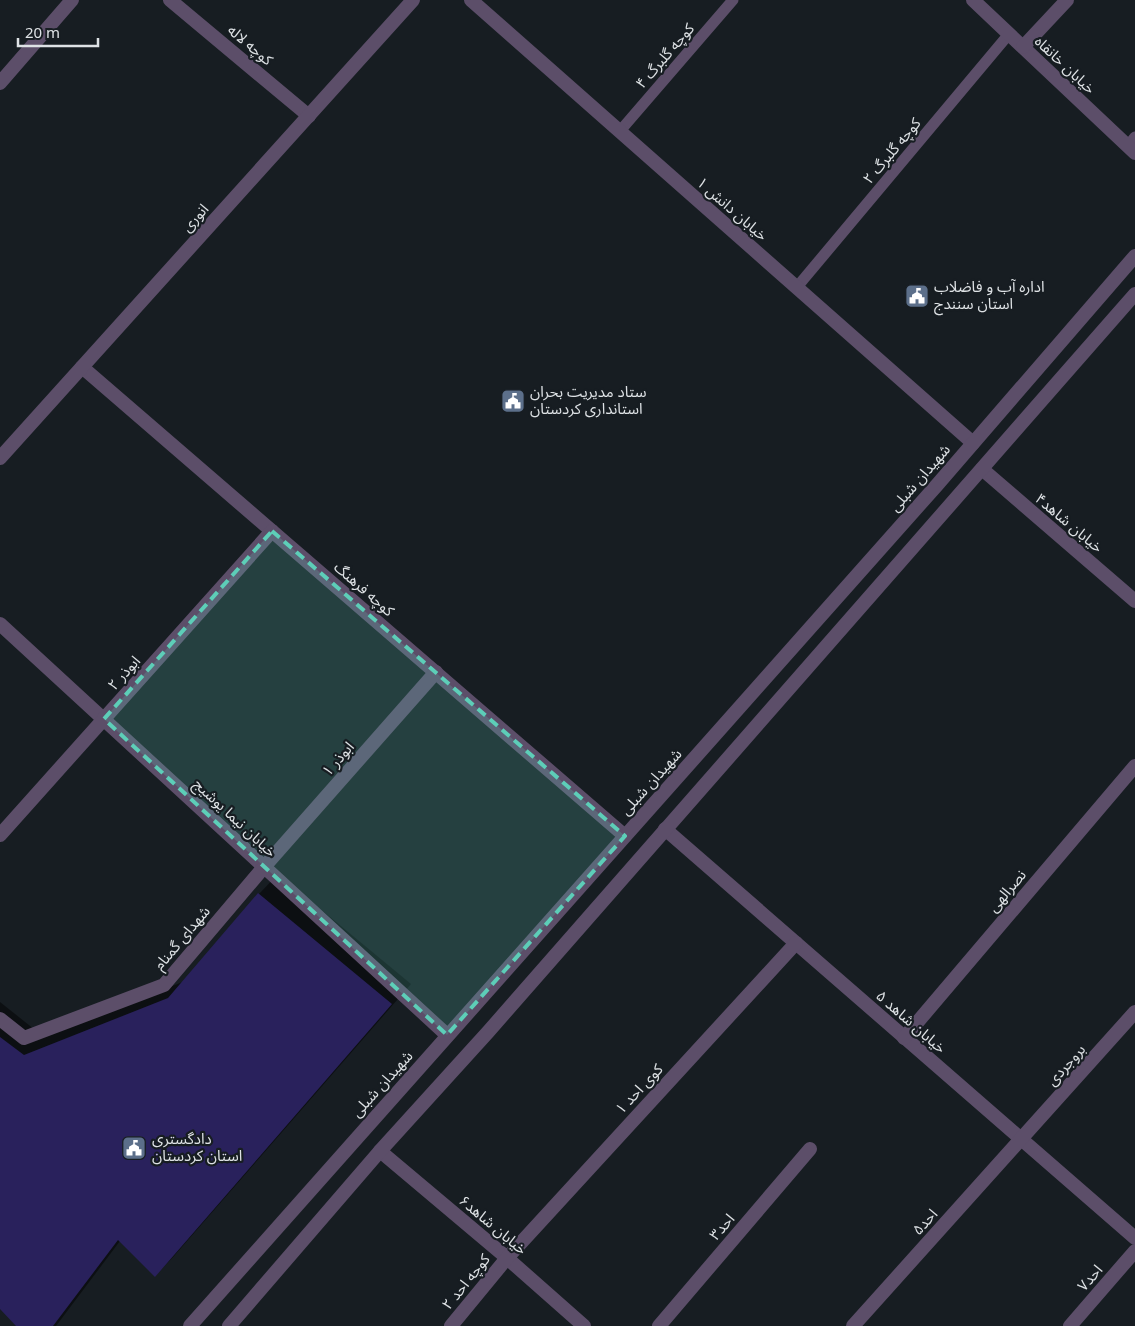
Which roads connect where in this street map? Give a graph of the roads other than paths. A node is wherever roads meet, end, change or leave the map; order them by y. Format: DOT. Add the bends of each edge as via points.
graph roads {
  1 [pos="72,0"];
  2 [pos="170,0"];
  3 [pos="413,0"];
  4 [pos="471,0"];
  5 [pos="732,0"];
  6 [pos="973,0"];
  7 [pos="1067,0"];
  8 [pos="1010,34"];
  9 [pos="1023,47"];
  10 [pos="0,83"];
  11 [pos="309,116"];
  12 [pos="620,132"];
  13 [pos="1133,145"];
  14 [pos="1135,256"];
  15 [pos="796,287"];
  16 [pos="1135,294"];
  17 [pos="82,367"];
  18 [pos="973,442"];
  19 [pos="0,458"];
  20 [pos="982,469"];
  21 [pos="272,531"];
  22 [pos="1135,600"];
  23 [pos="0,624"];
  24 [pos="436,672"];
  25 [pos="104,719"];
  26 [pos="1135,766"];
  27 [pos="665,830"];
  28 [pos="0,836"];
  29 [pos="625,836"];
  30 [pos="264,867"];
  31 [pos="796,943"];
  32 [pos="1135,1012"];
  33 [pos="0,1018"];
  34 [pos="447,1035"];
  35 [pos="904,1038"];
  36 [pos="1021,1139"];
  37 [pos="810,1149"];
  38 [pos="380,1151"];
  39 [pos="1135,1238"];
  40 [pos="1135,1251"];
  41 [pos="507,1258"];
  42 [pos="190,1326"];
  43 [pos="230,1326"];
  44 [pos="451,1326"];
  45 [pos="584,1326"];
  46 [pos="659,1326"];
  47 [pos="853,1326"];
  48 [pos="1070,1326"];
  1 -- 10 [label="street"];
  2 -- 11 [label="street, کوچه لاله"];
  3 -- 11 [label="street, انوری"];
  4 -- 12 [label="street, خیابان دانش ۱"];
  5 -- 12 [label="lane, کوچه گلبرگ ۴"];
  6 -- 8 [label="street, خیابان خانقاه"];
  7 -- 9 [label="street"];
  8 -- 9 [label="street, خیابان خانقاه"];
  8 -- 15 [label="lane, کوچه گلبرگ ۲"];
  9 -- 13 [label="street, خیابان خانقاه"];
  11 -- 17 [label="street, انوری"];
  12 -- 15 [label="street, خیابان دانش ۱"];
  14 -- 18 [label="street, شهیدان شبلی"];
  15 -- 18 [label="street, خیابان دانش ۱"];
  16 -- 20 [label="street"];
  17 -- 19 [label="street, انوری"];
  17 -- 21 [label="street, کوچه فرهنگ"];
  18 -- 29 [label="street, شهیدان شبلی"];
  20 -- 22 [label="street, خیابان شاهد۴"];
  20 -- 27 [label="street"];
  21 -- 24 [label="street, کوچه فرهنگ"];
  21 -- 25 [label="street, ابوذر ۲"];
  23 -- 25 [label="street, خیابان نیما یوشیج"];
  24 -- 29 [label="street, کوچه فرهنگ"];
  24 -- 30 [label="street, ابوذر ۱"];
  25 -- 28 [label="street, ابوذر ۲"];
  25 -- 30 [label="street, خیابان نیما یوشیج"];
  26 -- 35 [label="street, نصرالهی"];
  27 -- 31 [label="street, خیابان شاهد ۵"];
  27 -- 38 [label="street"];
  29 -- 34 [label="street, شهیدان شبلی"];
  30 -- 33 [label="street, شهدای گمنام" via="164,985 24,1038"];
  30 -- 34 [label="street, خیابان نیما یوشیج"];
  31 -- 35 [label="street, خیابان شاهد ۵"];
  31 -- 41 [label="street, کوی احد ۱"];
  32 -- 36 [label="street, بروجردی"];
  34 -- 42 [label="street, شهیدان شبلی"];
  35 -- 36 [label="street, خیابان شاهد ۵"];
  36 -- 39 [label="street, خیابان شاهد ۵"];
  36 -- 47 [label="street, احد۵"];
  37 -- 46 [label="street, احد۳"];
  38 -- 41 [label="street, خیابان شاهد۶"];
  38 -- 43 [label="street"];
  40 -- 48 [label="street, احد۷"];
  41 -- 44 [label="street, کوچه احد ۲"];
  41 -- 45 [label="street, خیابان شاهد۶"];
}
